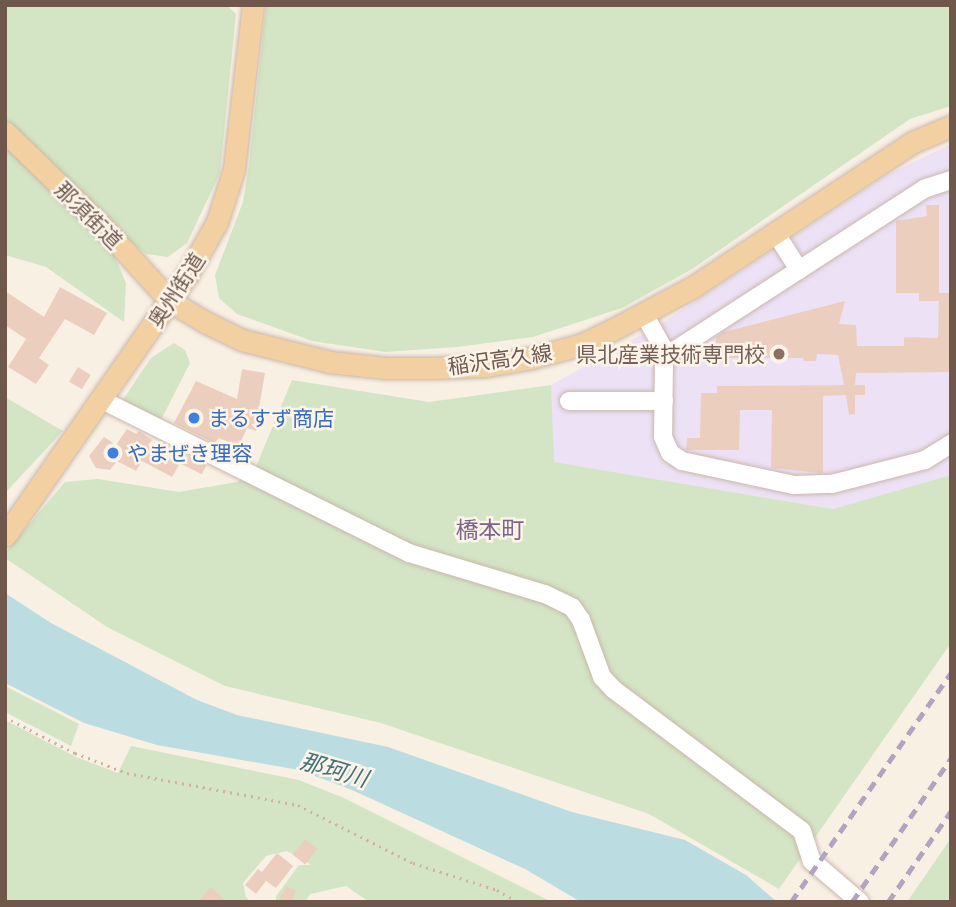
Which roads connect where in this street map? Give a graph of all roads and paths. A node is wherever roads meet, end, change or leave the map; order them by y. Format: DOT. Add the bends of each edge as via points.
graph roads {
  1 [pos="253,5"];
  2 [pos="951,126"];
  3 [pos="5,132"];
  4 [pos="951,180"];
  5 [pos="775,232"];
  6 [pos="799,270"];
  7 [pos="170,301"];
  8 [pos="644,314"];
  9 [pos="667,355"];
  10 [pos="102,400"];
  11 [pos="569,401"];
  12 [pos="664,401"];
  13 [pos="951,444"];
  14 [pos="5,536"];
  15 [pos="5,717"];
  16 [pos="519,902"];
  17 [pos="860,902"];
  1 -- 7 [label="main road, 奥州街道" via="234,169 202,253"];
  2 -- 5 [label="main road, 稲沢高久線" via="913,142"];
  3 -- 7 [label="main road, 那須街道" via="102,226"];
  4 -- 6 [label="lane" via="924,189"];
  5 -- 6 [label="lane"];
  5 -- 8 [label="main road, 稲沢高久線"];
  6 -- 9 [label="lane"];
  7 -- 8 [label="main road, 稲沢高久線" via="242,340 318,360 386,369 486,366 532,358 583,344"];
  7 -- 10 [label="main road, 奥州街道"];
  8 -- 9 [label="lane"];
  9 -- 12 [label="lane"];
  10 -- 14 [label="main road, 奥州街道"];
  10 -- 17 [label="lane" via="409,553 545,594 572,607 602,677 613,689 802,831 812,861"];
  11 -- 12 [label="lane"];
  12 -- 13 [label="lane" via="663,437 670,453 682,461 794,485 832,484 925,460"];
  15 -- 16 [label="path" via="127,774 298,805 413,863 497,890"];
}
